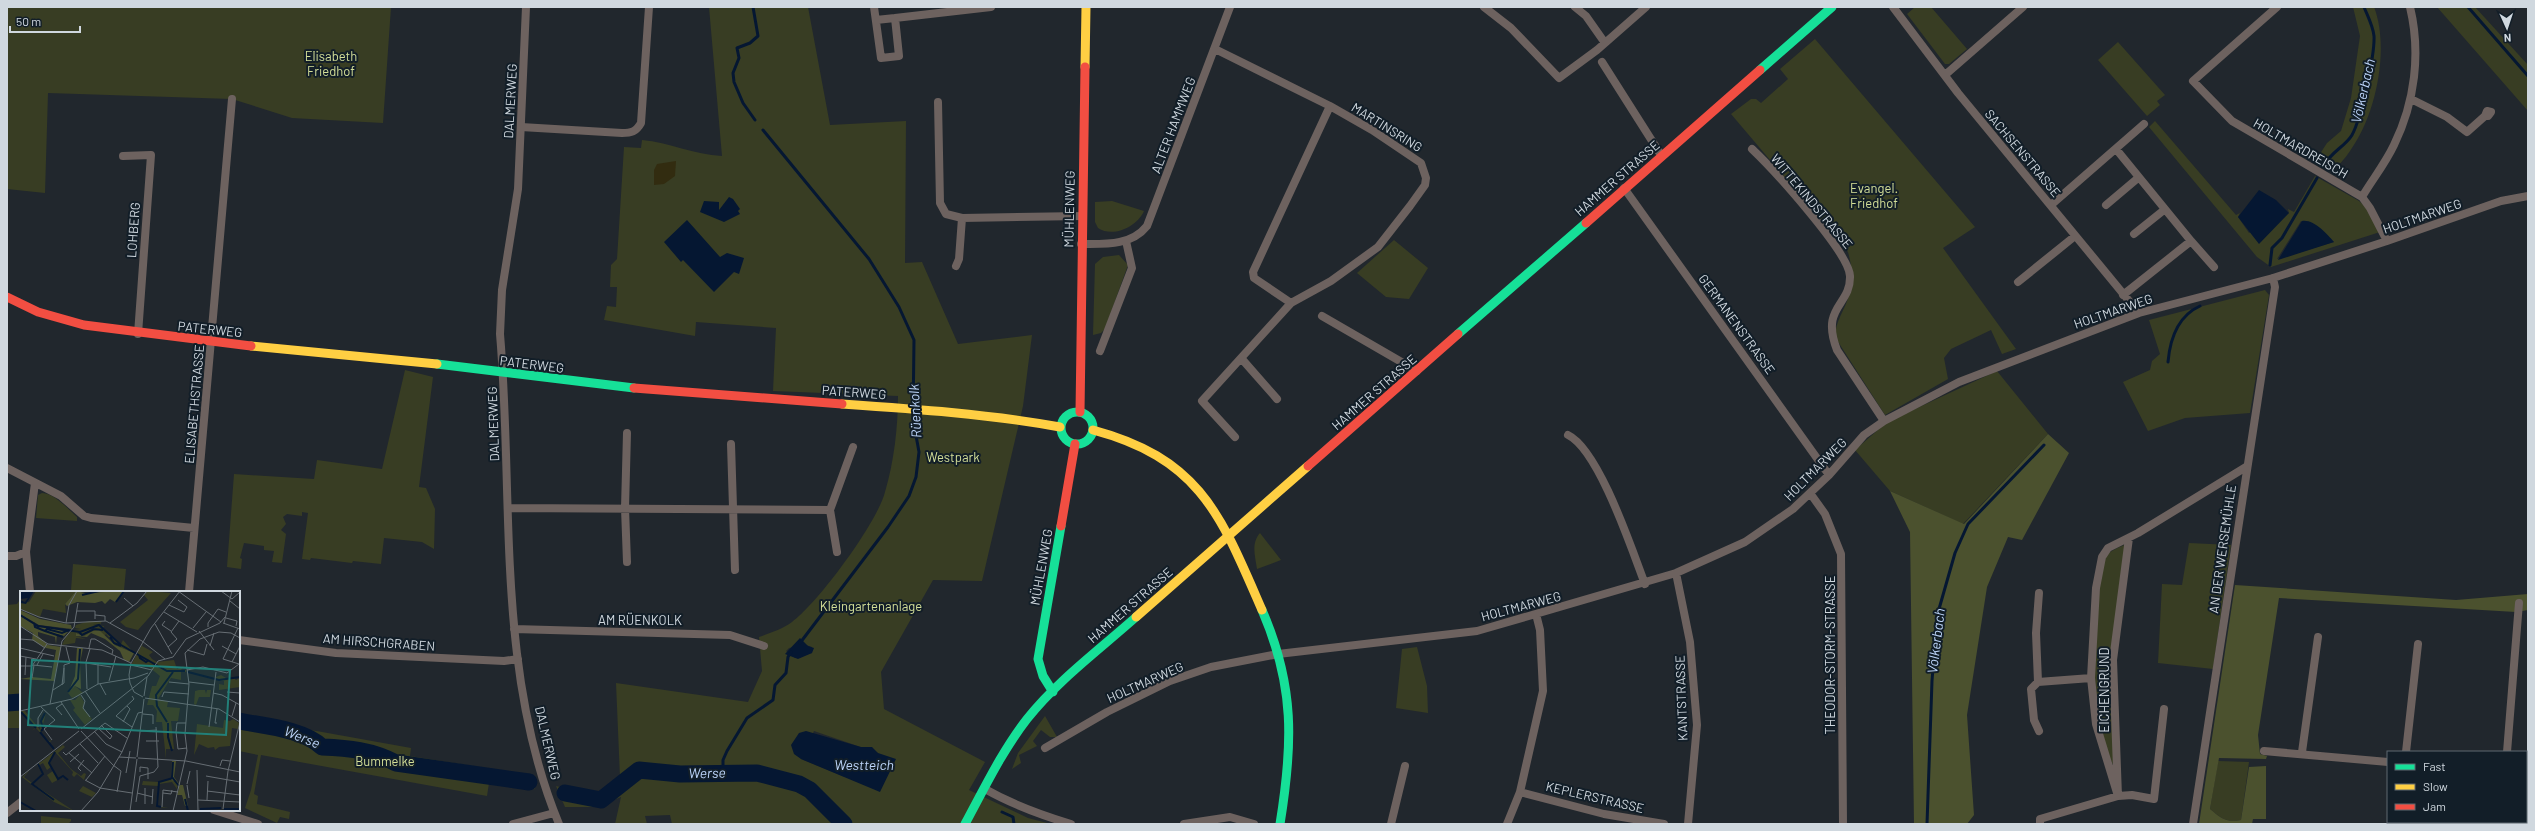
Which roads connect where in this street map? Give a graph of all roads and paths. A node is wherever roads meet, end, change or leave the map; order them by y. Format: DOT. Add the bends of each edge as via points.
graph roads {
  1 [pos="526,7"];
  2 [pos="649,7"];
  3 [pos="874,7"];
  4 [pos="991,7"];
  5 [pos="1086,7"];
  6 [pos="1230,7"];
  7 [pos="1484,7"];
  8 [pos="1575,7"];
  9 [pos="1832,7"];
  10 [pos="1892,7"];
  11 [pos="2023,7"];
  12 [pos="2277,7"];
  13 [pos="2410,7"];
  14 [pos="1644,8"];
  15 [pos="895,18"];
  16 [pos="876,20"];
  17 [pos="1605,43"];
  18 [pos="1215,49"];
  19 [pos="1602,62"];
  20 [pos="1945,75"];
  21 [pos="232,99"];
  22 [pos="2411,99"];
  23 [pos="938,102"];
  24 [pos="1330,106"];
  25 [pos="2484,116"];
  26 [pos="2144,124"];
  27 [pos="521,128"];
  28 [pos="1752,149"];
  29 [pos="2116,149"];
  30 [pos="1661,155"];
  31 [pos="123,156"];
  32 [pos="2138,178"];
  33 [pos="1624,188"];
  34 [pos="2528,196"];
  35 [pos="2362,197"];
  36 [pos="2051,205"];
  37 [pos="2106,205"];
  38 [pos="2164,210"];
  39 [pos="1082,216"];
  40 [pos="962,218"];
  41 [pos="2134,234"];
  42 [pos="2075,236"];
  43 [pos="1126,241"];
  44 [pos="2191,242"];
  45 [pos="2387,242"];
  46 [pos="1081,244"];
  47 [pos="956,266"];
  48 [pos="2214,267"];
  49 [pos="2273,278"];
  50 [pos="2018,282"];
  51 [pos="2123,295"];
  52 [pos="7,297"];
  53 [pos="1291,303"];
  54 [pos="2138,313"];
  55 [pos="1322,316"];
  56 [pos="138,334"];
  57 [pos="212,343"];
  58 [pos="1100,351"];
  59 [pos="1241,358"];
  60 [pos="1417,371"];
  61 [pos="503,374"];
  62 [pos="1277,399"];
  63 [pos="1080,412"];
  64 [pos="1884,421"];
  65 [pos="1060,427"];
  66 [pos="1093,430"];
  67 [pos="627,433"];
  68 [pos="1568,435"];
  69 [pos="1235,437"];
  70 [pos="731,444"];
  71 [pos="1075,444"];
  72 [pos="853,447"];
  73 [pos="2246,467"];
  74 [pos="7,468"];
  75 [pos="1829,475"];
  76 [pos="35,483"];
  77 [pos="1810,493"];
  78 [pos="508,508"];
  79 [pos="624,508"];
  80 [pos="732,509"];
  81 [pos="830,510"];
  82 [pos="194,528"];
  83 [pos="1229,536"];
  84 [pos="2129,538"];
  85 [pos="26,552"];
  86 [pos="837,552"];
  87 [pos="7,556"];
  88 [pos="627,562"];
  89 [pos="735,570"];
  90 [pos="1676,573"];
  91 [pos="1645,584"];
  92 [pos="30,591"];
  93 [pos="189,591"];
  94 [pos="2038,593"];
  95 [pos="2519,603"];
  96 [pos="1536,614"];
  97 [pos="514,630"];
  98 [pos="2318,637"];
  99 [pos="240,640"];
  100 [pos="2418,644"];
  101 [pos="764,646"];
  102 [pos="1278,654"];
  103 [pos="518,659"];
  104 [pos="2091,678"];
  105 [pos="2038,682"];
  106 [pos="1053,692"];
  107 [pos="2164,709"];
  108 [pos="2039,730"];
  109 [pos="1045,748"];
  110 [pos="2264,751"];
  111 [pos="2406,751"];
  112 [pos="2507,751"];
  113 [pos="2302,752"];
  114 [pos="2387,762"];
  115 [pos="1405,766"];
  116 [pos="985,789"];
  117 [pos="1520,792"];
  118 [pos="2118,796"];
  119 [pos="20,803"];
  120 [pos="217,811"];
  121 [pos="7,813"];
  122 [pos="554,813"];
  123 [pos="2040,822"];
  124 [pos="258,824"];
  125 [pos="513,824"];
  126 [pos="559,824"];
  127 [pos="965,824"];
  128 [pos="1071,824"];
  129 [pos="1184,824"];
  130 [pos="1254,824"];
  131 [pos="1280,824"];
  132 [pos="1391,824"];
  133 [pos="1507,824"];
  134 [pos="1664,824"];
  135 [pos="1688,824"];
  136 [pos="1843,824"];
  137 [pos="2192,824"];
  1 -- 27 [label="street, DALMERWEG"];
  2 -- 27 [label="street" via="641,123 638,129 632,133 622,134"];
  3 -- 16 [label="street"];
  4 -- 15 [label="street"];
  5 -- 39 [label="main road, MÜHLENWEG"];
  6 -- 18 [label="street, ALTER HAMMWEG"];
  7 -- 17 [label="street" via="1511,28 1559,78"];
  8 -- 17 [label="street" via="1586,16"];
  9 -- 30 [label="main road, HAMMER STRASSE"];
  10 -- 20 [label="street, SACHSENSTRASSE"];
  11 -- 20 [label="street"];
  12 -- 35 [label="street, HOLTMARDREISCH" via="2193,81 2232,121"];
  13 -- 22 [label="street" via="2415,58"];
  14 -- 17 [label="street"];
  15 -- 16 [label="street"];
  15 -- 16 [label="street" via="899,56 881,58"];
  18 -- 24 [label="street, MARTINSRING"];
  18 -- 43 [label="street, ALTER HAMMWEG" via="1147,226 1136,237"];
  19 -- 30 [label="street"];
  20 -- 36 [label="street, SACHSENSTRASSE"];
  21 -- 57 [label="street, ELISABETHSTRASSE"];
  22 -- 25 [label="street" via="2447,117 2467,132"];
  22 -- 35 [label="street" via="2394,145"];
  23 -- 40 [label="street" via="940,203 946,214"];
  24 -- 53 [label="street" via="1253,272 1254,278"];
  24 -- 53 [label="street, MARTINSRING" via="1422,163 1425,170 1425,185 1395,227 1366,257 1331,281"];
  26 -- 29 [label="street"];
  27 -- 61 [label="street, DALMERWEG" via="517,202 501,301"];
  28 -- 64 [label="street, WITTEKINDSTRASSE" via="1844,256 1850,276 1849,284 1832,320 1833,338 1837,350"];
  29 -- 32 [label="street"];
  29 -- 36 [label="street"];
  30 -- 33 [label="main road, HAMMER STRASSE"];
  31 -- 56 [label="street, LOHBERG" via="151,156"];
  32 -- 37 [label="street"];
  32 -- 38 [label="street"];
  33 -- 60 [label="main road, HAMMER STRASSE"];
  33 -- 75 [label="street, GERMANENSTRASSE"];
  34 -- 45 [label="street, HOLTMARWEG" via="2501,201"];
  35 -- 45 [label="street, HOLTMARDREISCH"];
  36 -- 42 [label="street, SACHSENSTRASSE"];
  38 -- 41 [label="street"];
  38 -- 44 [label="street"];
  39 -- 40 [label="street"];
  39 -- 46 [label="main road, MÜHLENWEG"];
  40 -- 47 [label="street" via="960,259"];
  42 -- 50 [label="street"];
  42 -- 51 [label="street, SACHSENSTRASSE"];
  43 -- 46 [label="street, ALTER HAMMWEG"];
  43 -- 58 [label="street" via="1132,268"];
  44 -- 48 [label="street"];
  44 -- 51 [label="street"];
  45 -- 49 [label="street, HOLTMARWEG"];
  46 -- 63 [label="main road, MÜHLENWEG"];
  49 -- 54 [label="street, HOLTMARWEG"];
  49 -- 73 [label="street, AN DER WERSEMÜHLE" via="2275,288"];
  51 -- 54 [label="street, SACHSENSTRASSE"];
  52 -- 56 [label="main road, PATERWEG" via="38,312 84,325"];
  53 -- 59 [label="street, MARTINSRING"];
  54 -- 64 [label="street, HOLTMARWEG" via="1965,380"];
  55 -- 60 [label="street"];
  56 -- 57 [label="main road, PATERWEG"];
  57 -- 61 [label="main road, PATERWEG" via="368,356"];
  57 -- 82 [label="street, ELISABETHSTRASSE"];
  59 -- 62 [label="street"];
  59 -- 69 [label="street, MARTINSRING" via="1202,401"];
  60 -- 83 [label="main road, HAMMER STRASSE"];
  61 -- 65 [label="main road, PATERWEG" via="672,393 932,410 1010,418"];
  61 -- 78 [label="street, DALMERWEG"];
  63 -- 65 [label="main road" via="1074,411 1065,416"];
  63 -- 66 [label="main road" via="1089,416"];
  64 -- 75 [label="street, HOLTMARWEG" via="1864,435"];
  65 -- 71 [label="main road" via="1063,437"];
  66 -- 71 [label="main road" via="1085,442"];
  66 -- 83 [label="main road" via="1152,451 1177,470 1206,497"];
  67 -- 79 [label="street"];
  68 -- 91 [label="street" via="1578,440 1606,487"];
  70 -- 80 [label="street"];
  71 -- 106 [label="main road, MÜHLENWEG" via="1038,658 1042,676"];
  72 -- 81 [label="street"];
  73 -- 84 [label="street, EICHENGRUND"];
  73 -- 137 [label="street, AN DER WERSEMÜHLE"];
  74 -- 76 [label="street"];
  75 -- 77 [label="street, HOLTMARWEG"];
  76 -- 82 [label="street" via="61,496 84,516 91,518"];
  76 -- 85 [label="street"];
  77 -- 90 [label="street, HOLTMARWEG" via="1793,509 1745,542"];
  77 -- 136 [label="street, THEODOR-STORM-STRASSE" via="1825,514 1841,554"];
  78 -- 79 [label="street"];
  78 -- 97 [label="street, DALMERWEG"];
  79 -- 80 [label="street"];
  79 -- 88 [label="street"];
  80 -- 81 [label="street"];
  80 -- 89 [label="street"];
  81 -- 86 [label="street"];
  82 -- 93 [label="street, ELISABETHSTRASSE"];
  83 -- 102 [label="main road"];
  83 -- 106 [label="main road, HAMMER STRASSE"];
  84 -- 104 [label="street, EICHENGRUND" via="2108,548 2102,557 2096,588"];
  84 -- 118 [label="street, EICHENGRUND" via="2113,660"];
  85 -- 87 [label="street"];
  85 -- 92 [label="street"];
  90 -- 91 [label="street, HOLTMARWEG"];
  90 -- 135 [label="street, KANTSTRASSE" via="1690,642 1697,725"];
  91 -- 96 [label="street, HOLTMARWEG"];
  94 -- 105 [label="street"];
  95 -- 112 [label="street"];
  96 -- 102 [label="street, HOLTMARWEG" via="1477,631"];
  96 -- 117 [label="street" via="1540,630 1543,691"];
  97 -- 101 [label="street, AM RÜENKOLK" via="730,635"];
  97 -- 103 [label="street, DALMERWEG"];
  98 -- 113 [label="street"];
  99 -- 103 [label="street, AM HIRSCHGRABEN" via="336,653 504,661"];
  100 -- 111 [label="street"];
  102 -- 109 [label="street, HOLTMARWEG" via="1211,668 1170,681"];
  102 -- 131 [label="main road" via="1289,702 1291,757"];
  103 -- 122 [label="street, DALMERWEG" via="537,761"];
  104 -- 105 [label="street, EICHENGRUND"];
  104 -- 118 [label="street, EICHENGRUND" via="2096,724"];
  105 -- 108 [label="street" via="2031,689 2034,720"];
  106 -- 116 [label="main road, HAMMER STRASSE" via="1037,707 1018,732"];
  107 -- 118 [label="street" via="2154,799 2132,795"];
  110 -- 113 [label="street"];
  113 -- 114 [label="street"];
  115 -- 132 [label="street"];
  116 -- 127 [label="main road, HAMMER STRASSE"];
  116 -- 128 [label="street" via="1007,802"];
  117 -- 133 [label="street"];
  117 -- 134 [label="street, KEPLERSTRASSE" via="1604,814"];
  118 -- 123 [label="street"];
  119 -- 121 [label="street"];
  120 -- 124 [label="street"];
  122 -- 125 [label="street"];
  122 -- 126 [label="street, DALMERWEG"];
  129 -- 130 [label="street" via="1230,817"];
}
